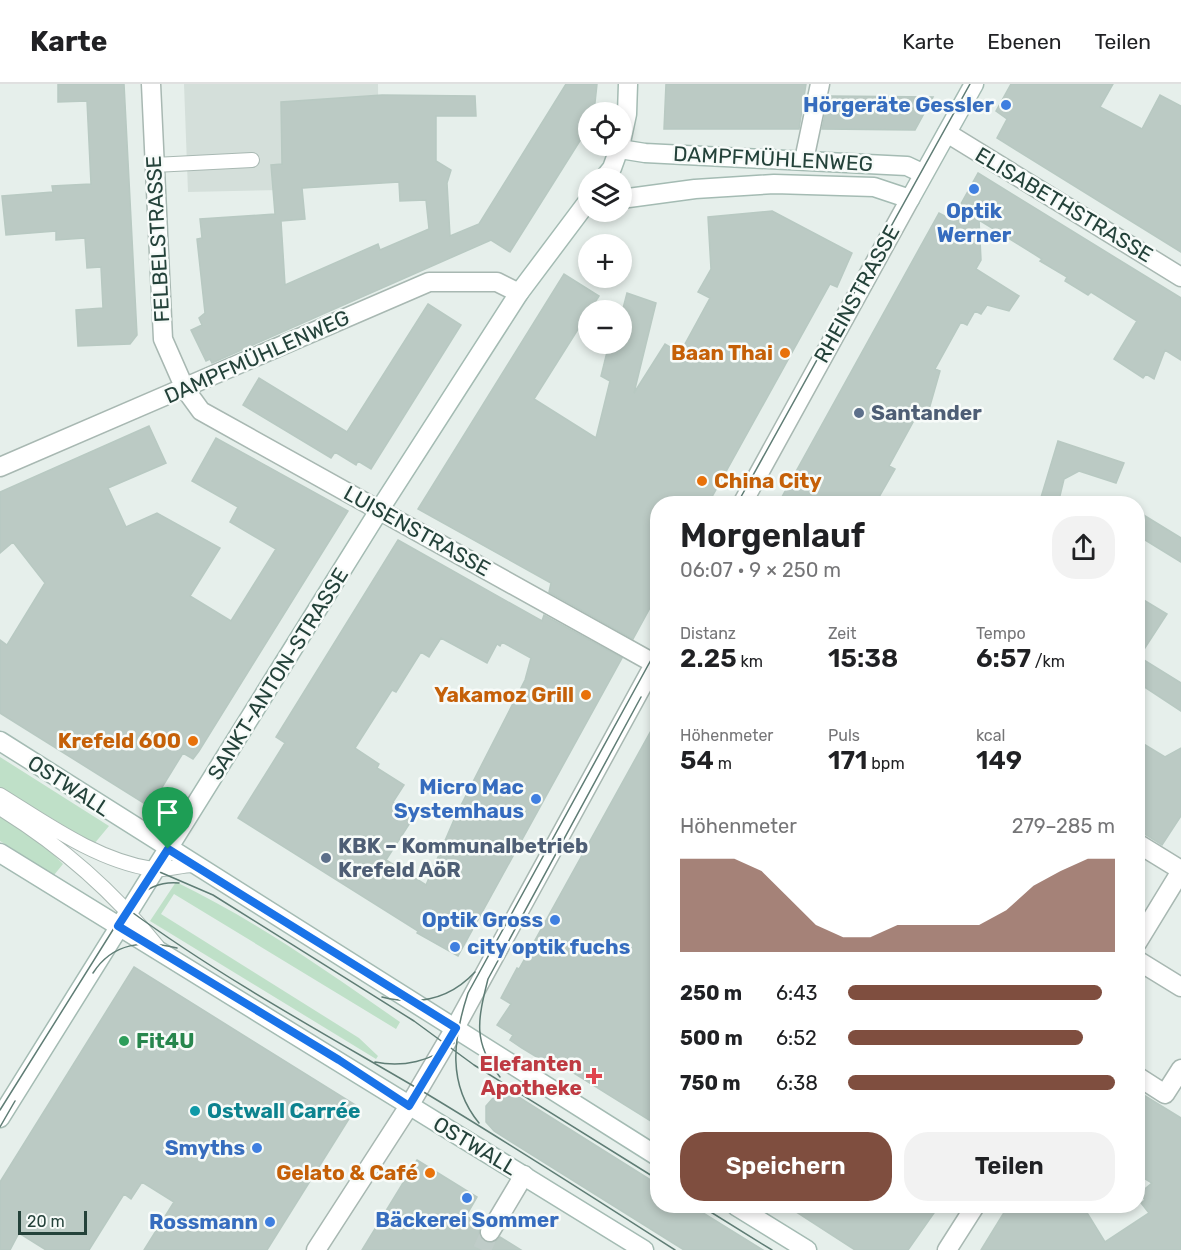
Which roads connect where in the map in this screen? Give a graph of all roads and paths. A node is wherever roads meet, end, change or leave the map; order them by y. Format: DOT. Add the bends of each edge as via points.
graph roads {
  1 [pos="151,84"];
  2 [pos="628,84"];
  3 [pos="820,84"];
  4 [pos="974,84"];
  5 [pos="627,102"];
  6 [pos="947,133"];
  7 [pos="632,149"];
  8 [pos="252,160"];
  9 [pos="804,160"];
  10 [pos="154,165"];
  11 [pos="924,174"];
  12 [pos="632,198"];
  13 [pos="910,199"];
  14 [pos="578,215"];
  15 [pos="1181,276"];
  16 [pos="519,293"];
  17 [pos="184,389"];
  18 [pos="0,467"];
  19 [pos="746,496"];
  20 [pos="380,509"];
  21 [pos="650,660"];
  22 [pos="650,674"];
  23 [pos="0,741"];
  24 [pos="0,795"];
  25 [pos="0,807"];
  26 [pos="1145,848"];
  27 [pos="168,849"];
  28 [pos="0,853"];
  29 [pos="193,865"];
  30 [pos="155,870"];
  31 [pos="1181,871"];
  32 [pos="124,918"];
  33 [pos="1145,931"];
  34 [pos="1145,965"];
  35 [pos="1181,987"];
  36 [pos="456,1028"];
  37 [pos="1181,1069"];
  38 [pos="1145,1081"];
  39 [pos="409,1106"];
  40 [pos="0,1118"];
  41 [pos="650,1152"];
  42 [pos="524,1175"];
  43 [pos="747,1213"];
  44 [pos="971,1213"];
  45 [pos="490,1232"];
  46 [pos="316,1250"];
  47 [pos="644,1250"];
  48 [pos="807,1250"];
  49 [pos="947,1250"];
  1 -- 10 [label="street, FELBELSTRASSE"];
  2 -- 5 [label="street"];
  3 -- 9 [label="street"];
  4 -- 6 [label="street, RHEINSTRASSE"];
  6 -- 11 [label="street, RHEINSTRASSE"];
  6 -- 15 [label="street, ELISABETHSTRASSE"];
  7 -- 9 [label="street, DAMPFMÜHLENWEG" via="645,153"];
  8 -- 10 [label="lane"];
  9 -- 11 [label="street, DAMPFMÜHLENWEG" via="907,166"];
  10 -- 17 [label="street, FELBELSTRASSE" via="163,339"];
  11 -- 13 [label="street, RHEINSTRASSE"];
  12 -- 13 [label="street, DAMPFMÜHLENWEG" via="774,184 874,187"];
  13 -- 19 [label="street, RHEINSTRASSE"];
  14 -- 16 [label="street, SANKT-ANTON-STRASSE"];
  16 -- 17 [label="street, DAMPFMÜHLENWEG" via="497,282 429,282"];
  16 -- 20 [label="street, SANKT-ANTON-STRASSE"];
  17 -- 18 [label="street, DAMPFMÜHLENWEG"];
  17 -- 20 [label="street, LUISENSTRASSE" via="201,411"];
  20 -- 21 [label="street, LUISENSTRASSE"];
  20 -- 27 [label="street, SANKT-ANTON-STRASSE"];
  22 -- 36 [label="street"];
  23 -- 27 [label="street, OSTWALL"];
  24 -- 30 [label="lane" via="79,843"];
  25 -- 32 [label="lane" via="37,830"];
  26 -- 31 [label="street"];
  27 -- 29 [label="street, OSTWALL"];
  27 -- 30 [label="street, SANKT-ANTON-STRASSE"];
  28 -- 32 [label="street, OSTWALL"];
  29 -- 30 [label="lane"];
  29 -- 36 [label="street, OSTWALL"];
  30 -- 32 [label="street, SANKT-ANTON-STRASSE"];
  31 -- 33 [label="street"];
  32 -- 39 [label="street, OSTWALL" via="160,951"];
  32 -- 40 [label="street, SANKT-ANTON-STRASSE"];
  34 -- 35 [label="street"];
  36 -- 39 [label="street"];
  36 -- 41 [label="street, OSTWALL"];
  37 -- 38 [label="street" via="1166,1094"];
  39 -- 42 [label="street, OSTWALL"];
  39 -- 46 [label="street"];
  42 -- 45 [label="street"];
  42 -- 47 [label="street, OSTWALL"];
  43 -- 48 [label="street"];
  44 -- 49 [label="street"];
}
